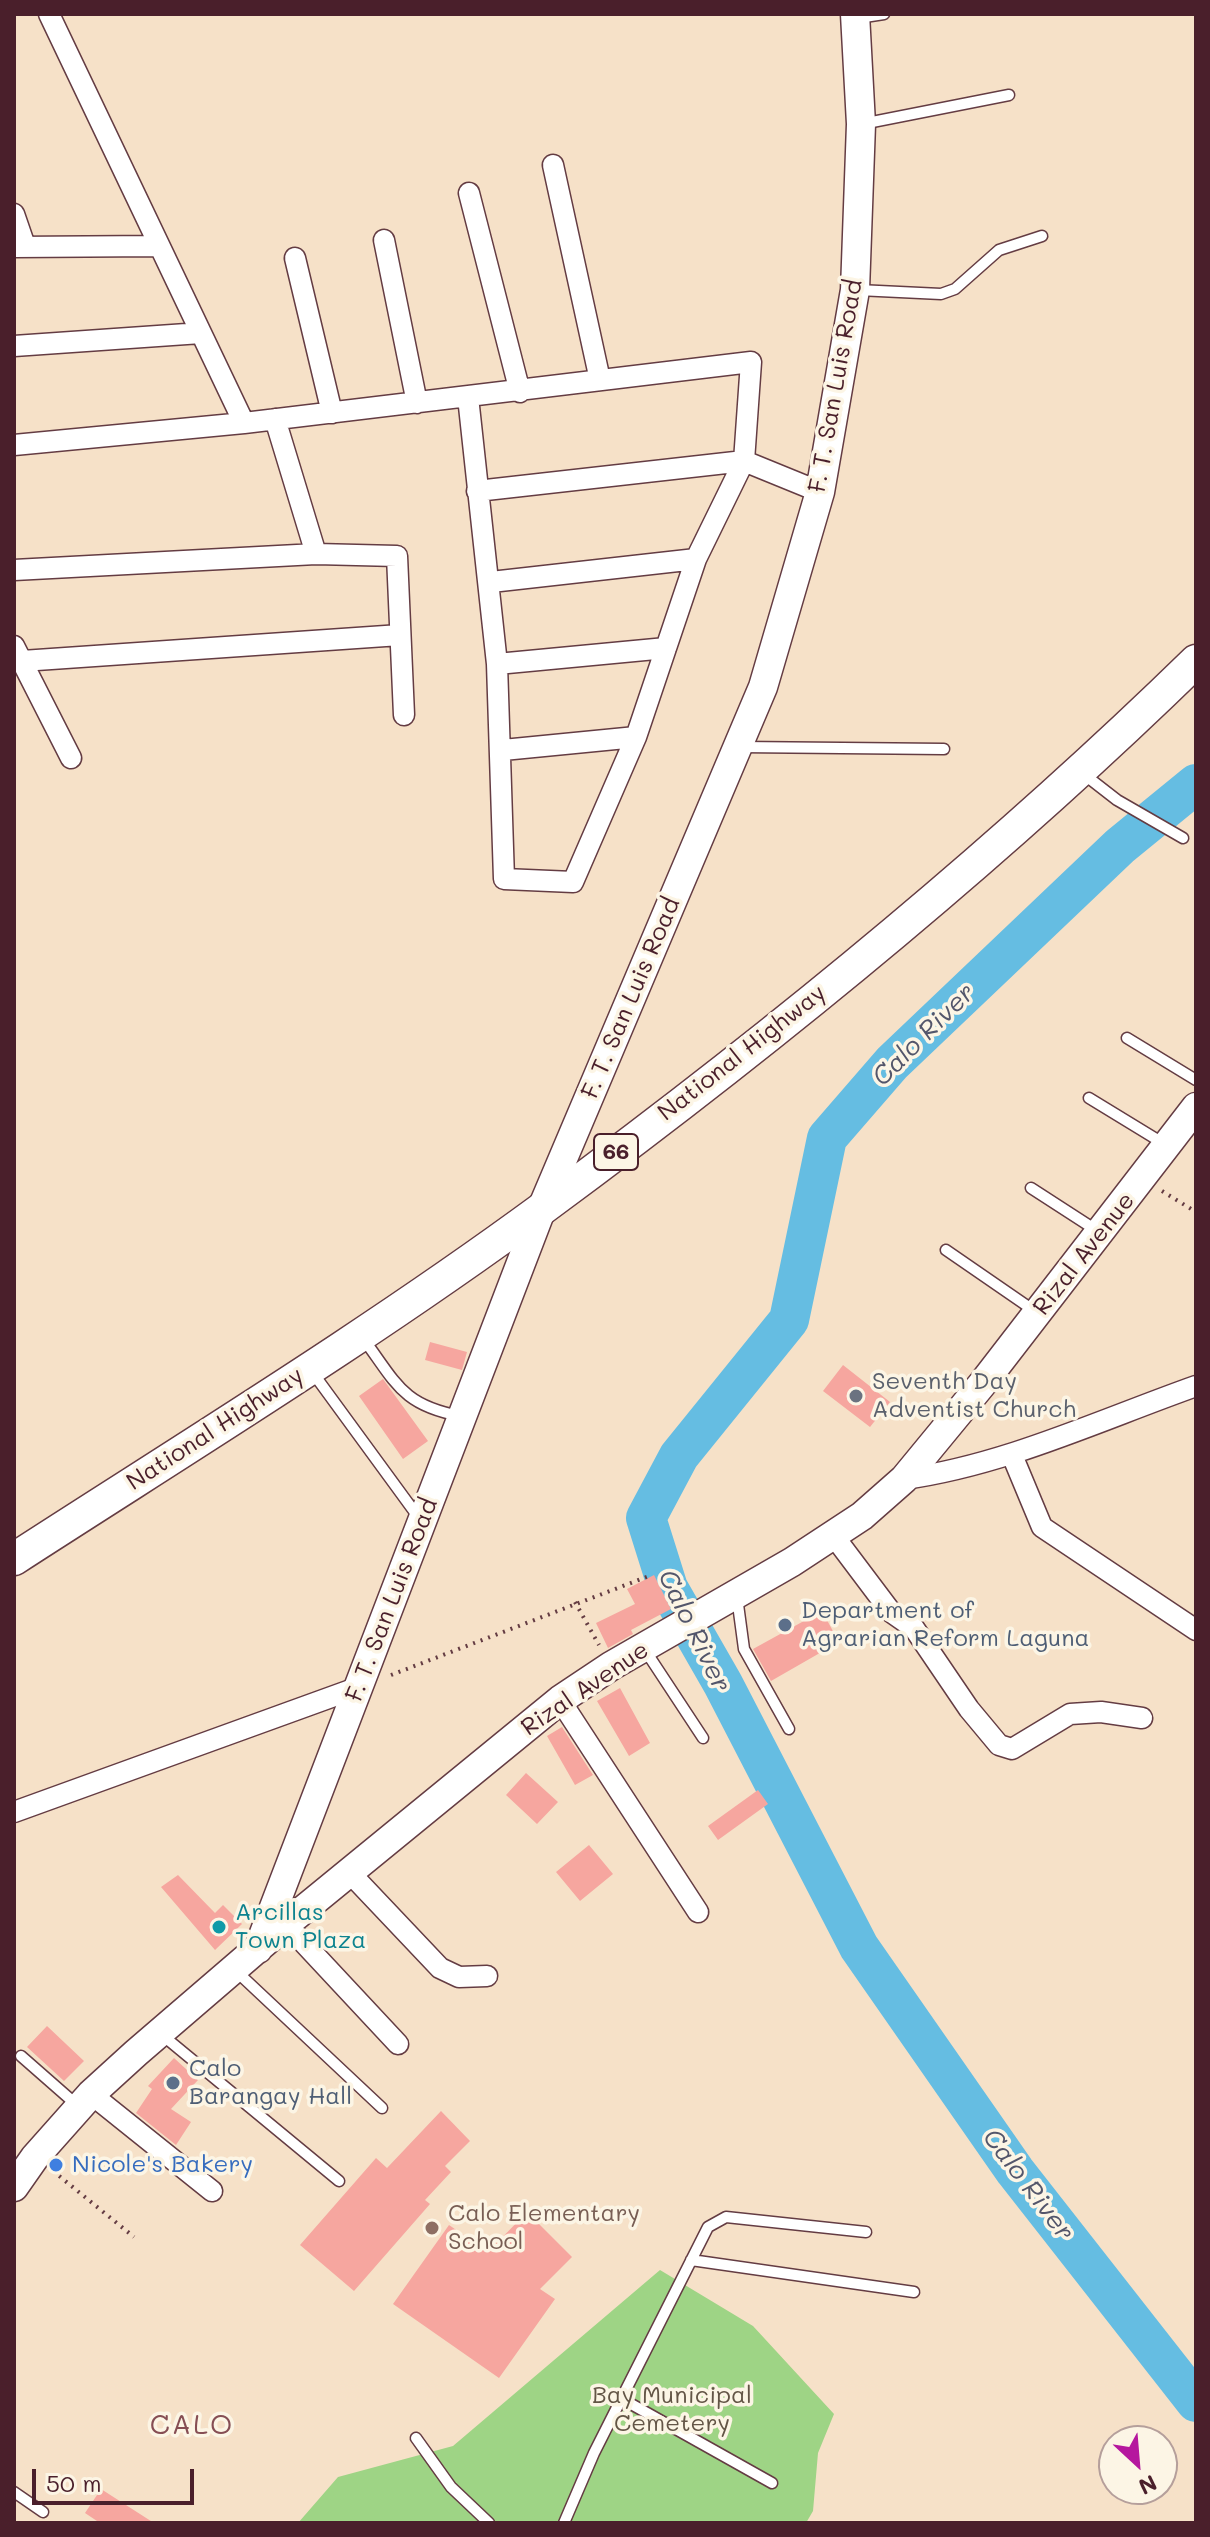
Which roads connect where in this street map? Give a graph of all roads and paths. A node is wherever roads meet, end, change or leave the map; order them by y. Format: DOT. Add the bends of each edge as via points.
graph roads {
  1 [pos="49,14"];
  2 [pos="884,14"];
  3 [pos="856,16"];
  4 [pos="1009,95"];
  5 [pos="861,124"];
  6 [pos="553,165"];
  7 [pos="469,193"];
  8 [pos="14,214"];
  9 [pos="1042,236"];
  10 [pos="384,240"];
  11 [pos="20,246"];
  12 [pos="159,246"];
  13 [pos="295,258"];
  14 [pos="855,290"];
  15 [pos="201,333"];
  16 [pos="14,346"];
  17 [pos="600,380"];
  18 [pos="520,392"];
  19 [pos="468,397"];
  20 [pos="417,403"];
  21 [pos="332,413"];
  22 [pos="275,419"];
  23 [pos="244,423"];
  24 [pos="14,445"];
  25 [pos="744,461"];
  26 [pos="477,491"];
  27 [pos="820,492"];
  28 [pos="316,554"];
  29 [pos="696,559"];
  30 [pos="14,570"];
  31 [pos="491,582"];
  32 [pos="400,635"];
  33 [pos="666,648"];
  34 [pos="18,654"];
  35 [pos="1196,661"];
  36 [pos="497,664"];
  37 [pos="404,715"];
  38 [pos="636,737"];
  39 [pos="738,747"];
  40 [pos="944,749"];
  41 [pos="503,750"];
  42 [pos="71,758"];
  43 [pos="1080,771"];
  44 [pos="1183,838"];
  45 [pos="1127,1038"];
  46 [pos="1196,1080"];
  47 [pos="1089,1098"];
  48 [pos="1196,1107"];
  49 [pos="1168,1146"];
  50 [pos="1143,1178"];
  51 [pos="1031,1188"];
  52 [pos="542,1208"];
  53 [pos="1196,1212"];
  54 [pos="1101,1233"];
  55 [pos="946,1250"];
  56 [pos="1038,1313"];
  57 [pos="360,1334"];
  58 [pos="310,1368"];
  59 [pos="1196,1386"];
  60 [pos="462,1417"];
  61 [pos="1012,1455"];
  62 [pos="904,1479"];
  63 [pos="422,1521"];
  64 [pos="833,1535"];
  65 [pos="14,1559"];
  66 [pos="649,1576"];
  67 [pos="728,1600"];
  68 [pos="575,1602"];
  69 [pos="1196,1630"];
  70 [pos="656,1641"];
  71 [pos="611,1666"];
  72 [pos="359,1687"];
  73 [pos="560,1700"];
  74 [pos="1142,1718"];
  75 [pos="789,1729"];
  76 [pos="703,1738"];
  77 [pos="14,1812"];
  78 [pos="350,1873"];
  79 [pos="698,1912"];
  80 [pos="286,1924"];
  81 [pos="258,1949"];
  82 [pos="235,1970"];
  83 [pos="487,1976"];
  84 [pos="159,2033"];
  85 [pos="398,2044"];
  86 [pos="21,2056"];
  87 [pos="85,2101"];
  88 [pos="382,2108"];
  89 [pos="35,2157"];
  90 [pos="339,2181"];
  91 [pos="14,2187"];
  92 [pos="212,2191"];
  93 [pos="866,2232"];
  94 [pos="134,2237"];
  95 [pos="691,2260"];
  96 [pos="914,2292"];
  97 [pos="624,2400"];
  98 [pos="416,2438"];
  99 [pos="772,2483"];
  100 [pos="14,2492"];
  101 [pos="43,2512"];
  102 [pos="489,2523"];
  103 [pos="564,2523"];
  1 -- 12 [label="street"];
  2 -- 3 [label="lane"];
  3 -- 5 [label="main road, F. T. San Luis Road"];
  4 -- 5 [label="lane"];
  5 -- 14 [label="main road, F. T. San Luis Road"];
  6 -- 17 [label="street"];
  7 -- 18 [label="street"];
  8 -- 11 [label="street"];
  9 -- 14 [label="lane" via="999,250 955,289 941,294"];
  10 -- 20 [label="street"];
  11 -- 12 [label="street"];
  12 -- 15 [label="street"];
  13 -- 21 [label="street"];
  14 -- 27 [label="main road, F. T. San Luis Road"];
  15 -- 16 [label="street"];
  15 -- 23 [label="street"];
  17 -- 18 [label="street"];
  17 -- 25 [label="street" via="751,362"];
  18 -- 19 [label="street"];
  19 -- 20 [label="street"];
  19 -- 26 [label="street"];
  20 -- 21 [label="street"];
  21 -- 22 [label="street"];
  22 -- 23 [label="street"];
  22 -- 28 [label="street"];
  23 -- 24 [label="street"];
  25 -- 26 [label="street"];
  25 -- 27 [label="street"];
  25 -- 29 [label="street"];
  26 -- 31 [label="street"];
  27 -- 39 [label="main road, F. T. San Luis Road" via="763,687"];
  28 -- 30 [label="street"];
  28 -- 32 [label="street" via="397,556"];
  29 -- 31 [label="street"];
  29 -- 33 [label="street"];
  31 -- 36 [label="street"];
  32 -- 34 [label="street"];
  32 -- 37 [label="street"];
  33 -- 36 [label="street"];
  33 -- 38 [label="street"];
  34 -- 42 [label="street"];
  35 -- 43 [label="main road, National Highway / 66"];
  36 -- 41 [label="street"];
  38 -- 41 [label="street"];
  38 -- 41 [label="street" via="573,882 504,879"];
  39 -- 40 [label="lane"];
  39 -- 52 [label="main road, F. T. San Luis Road"];
  43 -- 44 [label="lane" via="1117,800"];
  43 -- 52 [label="main road, National Highway / 66" via="774,1030"];
  45 -- 46 [label="lane"];
  47 -- 49 [label="lane"];
  48 -- 49 [label="main road, Rizal Avenue"];
  49 -- 50 [label="main road, Rizal Avenue"];
  50 -- 53 [label="path"];
  50 -- 54 [label="main road, Rizal Avenue"];
  51 -- 54 [label="lane"];
  52 -- 57 [label="main road, National Highway / 66"];
  52 -- 60 [label="main road, F. T. San Luis Road"];
  54 -- 56 [label="main road, Rizal Avenue"];
  55 -- 56 [label="lane"];
  56 -- 62 [label="main road, Rizal Avenue"];
  57 -- 58 [label="main road, National Highway / 66"];
  57 -- 60 [label="lane" via="406,1397 427,1410"];
  58 -- 63 [label="lane"];
  58 -- 65 [label="main road, National Highway / 66"];
  59 -- 61 [label="street"];
  60 -- 63 [label="main road, F. T. San Luis Road"];
  61 -- 62 [label="street" via="954,1472"];
  61 -- 69 [label="street" via="1042,1527"];
  62 -- 64 [label="main road, Rizal Avenue"];
  63 -- 72 [label="main road, F. T. San Luis Road"];
  64 -- 67 [label="main road, Rizal Avenue"];
  64 -- 74 [label="street" via="891,1612 914,1628 999,1745 1012,1749 1070,1714"];
  66 -- 68 [label="path"];
  67 -- 70 [label="main road, Rizal Avenue"];
  67 -- 75 [label="lane" via="744,1649"];
  68 -- 71 [label="path"];
  68 -- 72 [label="path"];
  70 -- 71 [label="main road, Rizal Avenue"];
  70 -- 76 [label="lane"];
  71 -- 73 [label="main road, Rizal Avenue"];
  72 -- 77 [label="street"];
  72 -- 81 [label="main road, F. T. San Luis Road"];
  73 -- 78 [label="main road, Rizal Avenue"];
  73 -- 79 [label="street"];
  78 -- 80 [label="main road, Rizal Avenue"];
  78 -- 83 [label="street" via="440,1968 459,1977"];
  80 -- 81 [label="main road, Rizal Avenue"];
  80 -- 85 [label="street"];
  81 -- 82 [label="main road, Rizal Avenue"];
  82 -- 84 [label="main road, Rizal Avenue"];
  82 -- 88 [label="lane"];
  84 -- 87 [label="main road, Rizal Avenue"];
  84 -- 90 [label="lane"];
  86 -- 87 [label="lane"];
  87 -- 89 [label="main road, Rizal Avenue"];
  87 -- 92 [label="street"];
  89 -- 91 [label="main road, Rizal Avenue"];
  89 -- 94 [label="path"];
  93 -- 95 [label="lane" via="726,2217 708,2227"];
  95 -- 96 [label="lane"];
  95 -- 97 [label="lane"];
  97 -- 99 [label="lane"];
  97 -- 103 [label="lane"];
  98 -- 102 [label="lane" via="451,2487"];
  100 -- 101 [label="lane"];
}
